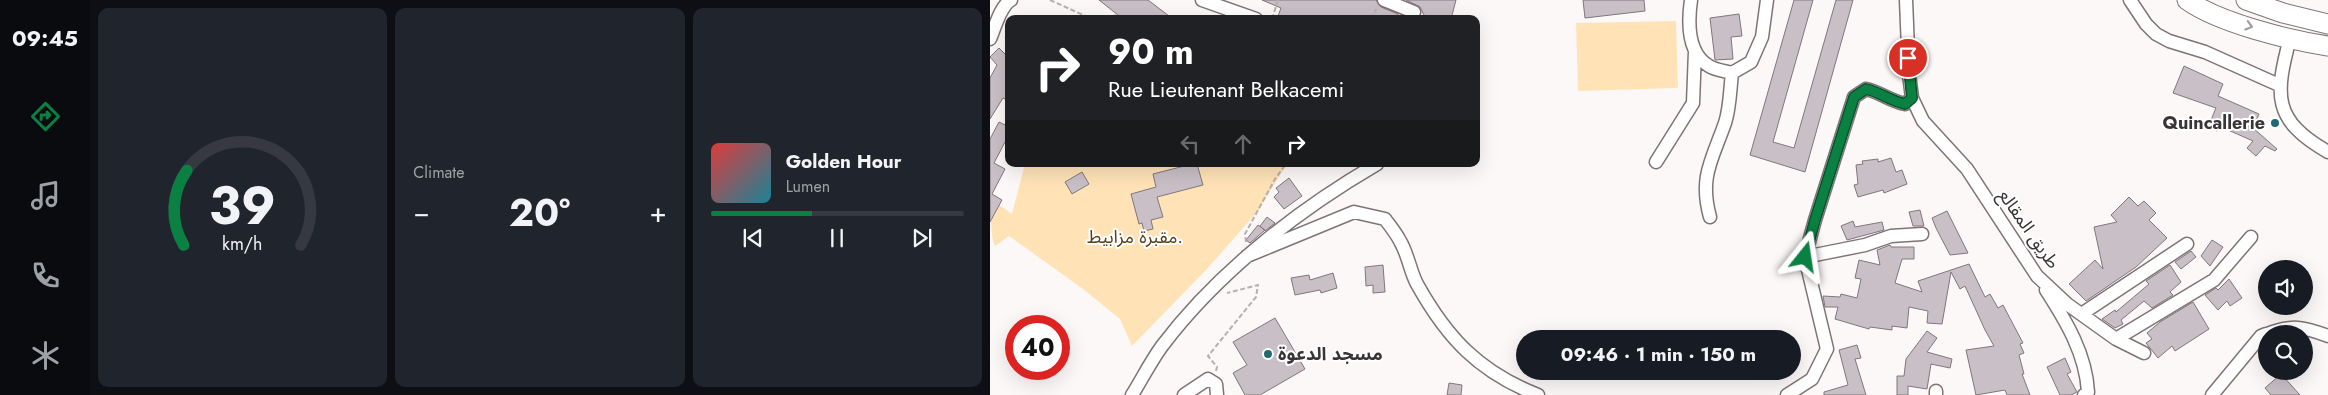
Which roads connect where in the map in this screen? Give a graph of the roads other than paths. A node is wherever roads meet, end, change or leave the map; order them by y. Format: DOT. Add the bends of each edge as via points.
graph roads {
  1 [pos="1011,0"];
  2 [pos="1202,0"];
  3 [pos="1384,0"];
  4 [pos="1691,0"];
  5 [pos="1767,0"];
  6 [pos="1906,0"];
  7 [pos="2130,0"];
  8 [pos="2187,0"];
  9 [pos="2246,0"];
  10 [pos="1414,12"];
  11 [pos="1245,15"];
  12 [pos="2328,24"];
  13 [pos="2290,38"];
  14 [pos="990,39"];
  15 [pos="2328,46"];
  16 [pos="1695,51"];
  17 [pos="1732,73"];
  18 [pos="2279,85"];
  19 [pos="1912,98"];
  20 [pos="2328,152"];
  21 [pos="1656,162"];
  22 [pos="1372,167"];
  23 [pos="1710,217"];
  24 [pos="1922,234"];
  25 [pos="2251,237"];
  26 [pos="2187,244"];
  27 [pos="1247,256"];
  28 [pos="1805,257"];
  29 [pos="2037,276"];
  30 [pos="2083,313"];
  31 [pos="2313,330"];
  32 [pos="2328,336"];
  33 [pos="2116,339"];
  34 [pos="2258,340"];
  35 [pos="2144,353"];
  36 [pos="1132,395"];
  37 [pos="1184,395"];
  38 [pos="1217,395"];
  39 [pos="1538,395"];
  40 [pos="1787,395"];
  41 [pos="2084,395"];
  42 [pos="2212,395"];
  1 -- 14 [label="street" via="1000,15"];
  2 -- 11 [label="street"];
  3 -- 10 [label="street"];
  4 -- 16 [label="street" via="1688,23"];
  5 -- 17 [label="street" via="1762,37 1752,62"];
  6 -- 19 [label="street, طريق المقالع"];
  7 -- 18 [label="street" via="2156,34"];
  8 -- 13 [label="highway, one-way" via="2222,18"];
  9 -- 12 [label="highway"];
  13 -- 15 [label="highway"];
  13 -- 18 [label="street"];
  16 -- 17 [label="street" via="1708,66"];
  16 -- 21 [label="street" via="1693,103"];
  17 -- 23 [label="street" via="1725,122 1706,176 1704,196"];
  18 -- 20 [label="street" via="2281,100 2293,126"];
  19 -- 28 [label="street" via="1905,104 1899,103 1866,89 1854,97"];
  19 -- 29 [label="street, طريق المقالع" via="1923,121 1967,169"];
  22 -- 27 [label="street" via="1334,189"];
  24 -- 28 [label="street" via="1891,236 1865,245"];
  25 -- 33 [label="street" via="2214,280"];
  26 -- 30 [label="street"];
  27 -- 36 [label="street" via="1162,346"];
  27 -- 39 [label="street" via="1354,212 1385,219 1401,242 1416,282 1438,318 1466,352 1492,372"];
  28 -- 40 [label="street" via="1827,349 1812,379"];
  29 -- 30 [label="street, طريق المقالع" via="2067,304"];
  29 -- 41 [label="street" via="2071,330 2087,378 2088,392"];
  30 -- 33 [label="street, طريق المقالع"];
  31 -- 32 [label="street"];
  33 -- 35 [label="street, طريق المقالع"];
  34 -- 42 [label="street"];
  37 -- 38 [label="street" via="1208,379 1216,384"];
}
